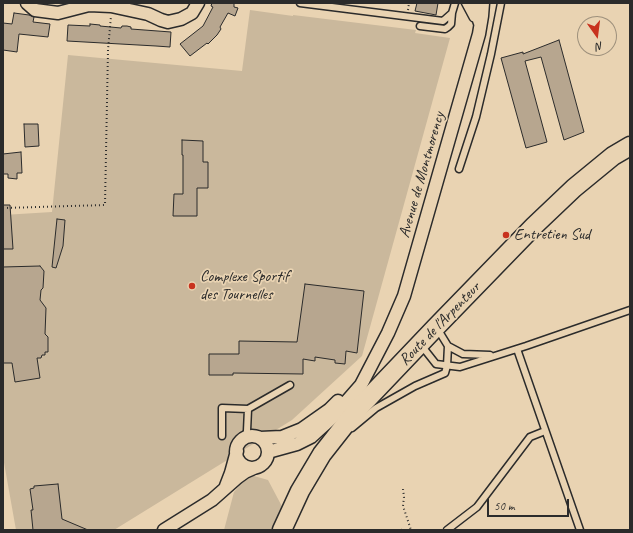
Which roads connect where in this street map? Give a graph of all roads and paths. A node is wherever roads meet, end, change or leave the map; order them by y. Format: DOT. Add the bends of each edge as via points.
graph roads {
  1 [pos="27,3"];
  2 [pos="198,3"];
  3 [pos="300,3"];
  4 [pos="454,3"];
  5 [pos="465,3"];
  6 [pos="473,3"];
  7 [pos="483,3"];
  8 [pos="501,3"];
  9 [pos="112,6"];
  10 [pos="452,13"];
  11 [pos="476,21"];
  12 [pos="420,26"];
  13 [pos="630,146"];
  14 [pos="459,168"];
  15 [pos="3,208"];
  16 [pos="630,310"];
  17 [pos="435,328"];
  18 [pos="388,333"];
  19 [pos="420,344"];
  20 [pos="448,346"];
  21 [pos="517,349"];
  22 [pos="495,355"];
  23 [pos="448,366"];
  24 [pos="290,385"];
  25 [pos="248,409"];
  26 [pos="545,431"];
  27 [pos="222,436"];
  28 [pos="255,437"];
  29 [pos="237,451"];
  30 [pos="268,452"];
  31 [pos="322,454"];
  32 [pos="254,468"];
  33 [pos="403,489"];
  34 [pos="224,490"];
  35 [pos="164,530"];
  36 [pos="282,530"];
  37 [pos="401,530"];
  38 [pos="405,530"];
  39 [pos="411,530"];
  40 [pos="447,530"];
  41 [pos="580,530"];
  1 -- 9 [label="street" via="35,10 58,13 89,5"];
  2 -- 9 [label="street" via="192,13 168,22 148,14"];
  3 -- 10 [label="lane" via="443,21"];
  4 -- 10 [label="lane"];
  5 -- 11 [label="lane"];
  6 -- 11 [label="street, Avenue de Montmorency"];
  7 -- 11 [label="street, Avenue de Montmorency" via="482,16"];
  8 -- 14 [label="lane" via="476,117"];
  9 -- 15 [label="path" via="108,50 105,205"];
  10 -- 12 [label="lane" via="451,24 445,29"];
  11 -- 18 [label="street, Avenue de Montmorency" via="479,34 404,296"];
  13 -- 17 [label="main road, Route de l'Arpenteur" via="613,156 574,188"];
  16 -- 21 [label="lane"];
  17 -- 19 [label="main road, Route de l'Arpenteur"];
  17 -- 20 [label="lane"];
  18 -- 28 [label="street, Avenue de Montmorency" via="356,383 329,410 302,429 282,437"];
  18 -- 30 [label="street, Avenue de Montmorency" via="361,385 333,417 311,437"];
  19 -- 23 [label="lane" via="436,364"];
  19 -- 31 [label="main road, Route de l'Arpenteur" via="355,412"];
  20 -- 22 [label="lane" via="463,354"];
  20 -- 23 [label="lane"];
  21 -- 22 [label="lane"];
  21 -- 26 [label="lane"];
  22 -- 23 [label="lane" via="460,367"];
  23 -- 31 [label="lane" via="445,373 414,386 376,408"];
  24 -- 25 [label="lane"];
  25 -- 27 [label="lane" via="222,408"];
  25 -- 28 [label="lane" via="247,431"];
  26 -- 40 [label="lane" via="530,437 477,507"];
  26 -- 41 [label="lane"];
  28 -- 29 [label="street" via="241,441"];
  28 -- 30 [label="street" via="265,443"];
  29 -- 32 [label="street" via="242,465"];
  29 -- 34 [label="street"];
  30 -- 32 [label="street" via="264,462"];
  31 -- 36 [label="main road, Route de l'Arpenteur" via="300,491"];
  32 -- 34 [label="street" via="238,477"];
  33 -- 39 [label="path" via="403,506"];
  34 -- 35 [label="street"];
  37 -- 38 [label="path"];
}
